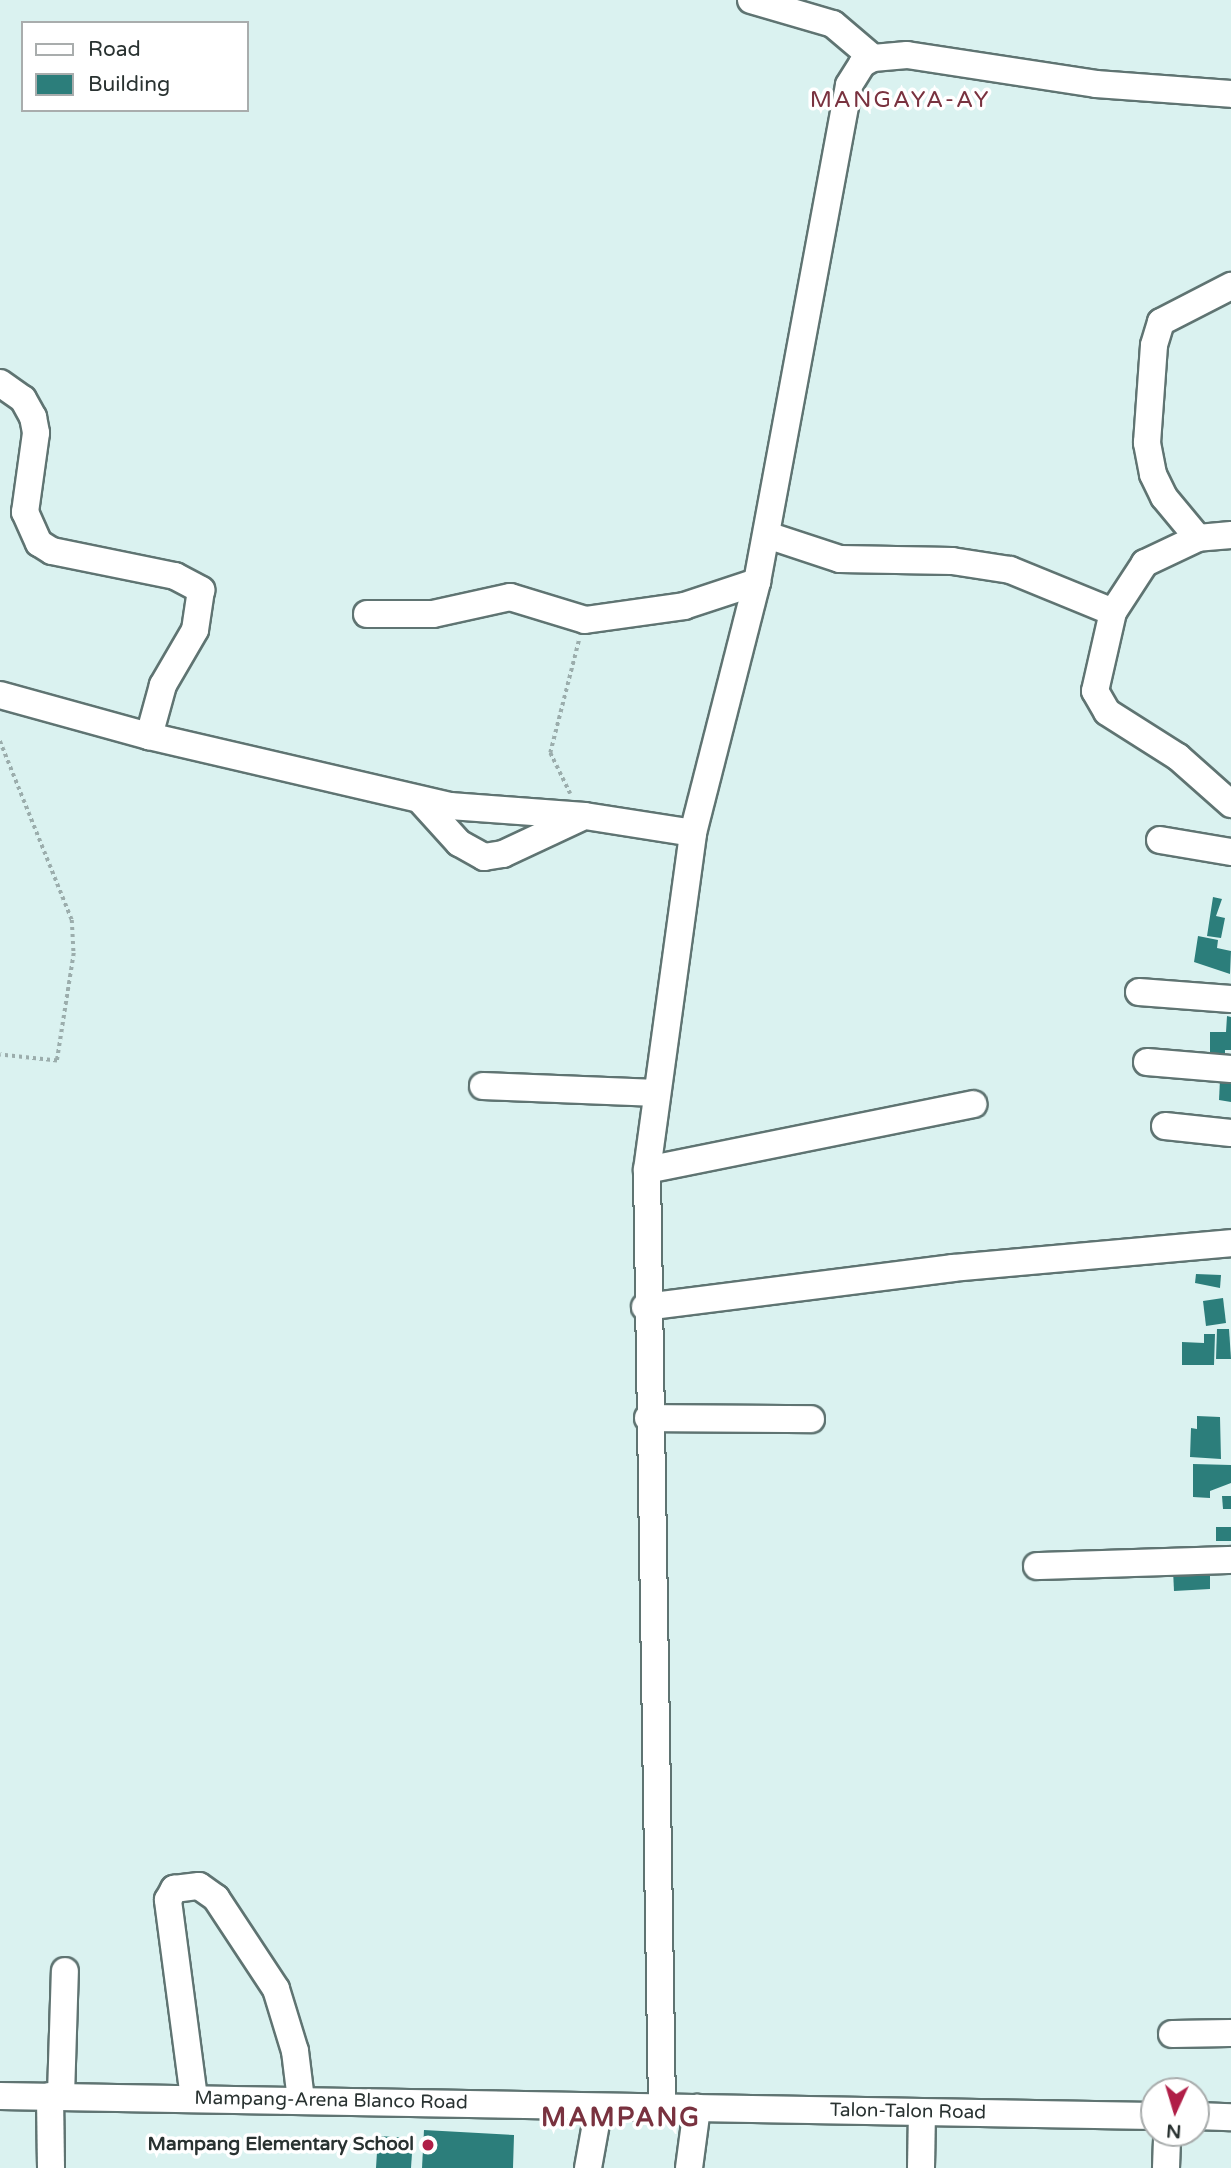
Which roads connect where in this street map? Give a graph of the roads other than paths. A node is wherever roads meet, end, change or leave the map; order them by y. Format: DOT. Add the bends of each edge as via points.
graph roads {
  1 [pos="751,0"];
  2 [pos="873,58"];
  3 [pos="1231,94"];
  4 [pos="1231,286"];
  5 [pos="0,383"];
  6 [pos="767,535"];
  7 [pos="1231,535"];
  8 [pos="1198,538"];
  9 [pos="757,582"];
  10 [pos="1113,612"];
  11 [pos="367,614"];
  12 [pos="0,695"];
  13 [pos="149,736"];
  14 [pos="420,800"];
  15 [pos="1231,804"];
  16 [pos="585,816"];
  17 [pos="693,833"];
  18 [pos="1160,840"];
  19 [pos="1231,852"];
  20 [pos="1139,992"];
  21 [pos="1231,999"];
  22 [pos="1147,1062"];
  23 [pos="1231,1069"];
  24 [pos="483,1086"];
  25 [pos="657,1093"];
  26 [pos="972,1104"];
  27 [pos="1165,1126"];
  28 [pos="1231,1133"];
  29 [pos="647,1170"];
  30 [pos="1231,1242"];
  31 [pos="645,1307"];
  32 [pos="648,1418"];
  33 [pos="811,1419"];
  34 [pos="1231,1560"];
  35 [pos="1037,1566"];
  36 [pos="65,1971"];
  37 [pos="1231,2033"];
  38 [pos="1172,2034"];
  39 [pos="0,2096"];
  40 [pos="56,2096"];
  41 [pos="194,2098"];
  42 [pos="301,2100"];
  43 [pos="599,2107"];
  44 [pos="662,2107"];
  45 [pos="697,2108"];
  46 [pos="922,2113"];
  47 [pos="1140,2116"];
  48 [pos="1210,2116"];
  49 [pos="1231,2116"];
  50 [pos="1167,2147"];
  51 [pos="51,2168"];
  52 [pos="588,2168"];
  53 [pos="689,2168"];
  54 [pos="921,2168"];
  55 [pos="1166,2168"];
  1 -- 2 [label="street" via="833,24"];
  2 -- 3 [label="street" via="925,56 1096,84"];
  2 -- 6 [label="street" via="862,64 849,85"];
  4 -- 8 [label="street" via="1161,323 1154,345 1147,443 1153,474 1164,497"];
  5 -- 13 [label="street" via="23,398 33,417 36,433 26,512 38,543 52,551 175,576 201,590 195,630 163,685"];
  6 -- 9 [label="street"];
  6 -- 10 [label="street" via="840,559 952,561 1010,570"];
  7 -- 8 [label="street"];
  8 -- 10 [label="street" via="1144,563"];
  9 -- 11 [label="street" via="684,606 584,620 510,597 419,615"];
  9 -- 17 [label="street"];
  10 -- 15 [label="street" via="1096,669 1098,701 1114,718 1178,757"];
  12 -- 13 [label="street"];
  13 -- 14 [label="street"];
  14 -- 16 [label="street" via="480,810"];
  14 -- 16 [label="street" via="459,843 484,857 503,855"];
  16 -- 17 [label="street"];
  17 -- 25 [label="street"];
  18 -- 19 [label="street"];
  20 -- 21 [label="street"];
  22 -- 23 [label="street"];
  24 -- 25 [label="street"];
  25 -- 29 [label="street"];
  26 -- 29 [label="street"];
  27 -- 28 [label="street"];
  29 -- 31 [label="street"];
  30 -- 31 [label="street" via="953,1268"];
  31 -- 32 [label="street"];
  32 -- 33 [label="street"];
  32 -- 44 [label="street"];
  34 -- 35 [label="street"];
  36 -- 40 [label="street"];
  37 -- 38 [label="street"];
  39 -- 40 [label="street, Mampang-Arena Blanco Road"];
  40 -- 41 [label="street, Mampang-Arena Blanco Road"];
  40 -- 51 [label="street"];
  41 -- 42 [label="street, Mampang-Arena Blanco Road"];
  41 -- 42 [label="street" via="168,1900 174,1889 199,1886 216,1898 276,1989 295,2050"];
  42 -- 43 [label="street, Mampang-Arena Blanco Road"];
  43 -- 44 [label="street, Mampang-Arena Blanco Road"];
  43 -- 52 [label="street"];
  44 -- 45 [label="street, Talon-Talon Road"];
  45 -- 46 [label="street, Talon-Talon Road"];
  45 -- 53 [label="street"];
  46 -- 47 [label="street, Talon-Talon Road"];
  46 -- 54 [label="street"];
  48 -- 49 [label="street"];
  50 -- 55 [label="street"];
}
